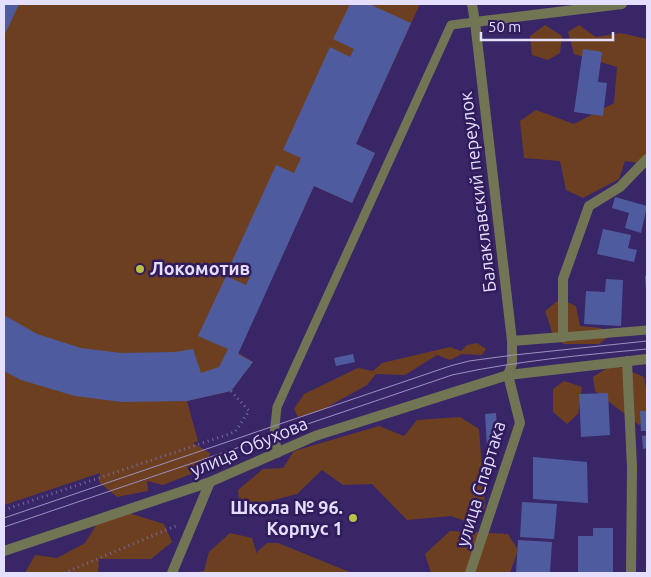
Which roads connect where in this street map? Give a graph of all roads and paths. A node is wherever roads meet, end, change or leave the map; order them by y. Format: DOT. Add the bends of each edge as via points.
graph roads {
  1 [pos="472,4"];
  2 [pos="622,4"];
  3 [pos="475,22"];
  4 [pos="647,160"];
  5 [pos="647,330"];
  6 [pos="563,337"];
  7 [pos="512,341"];
  8 [pos="647,358"];
  9 [pos="628,361"];
  10 [pos="508,375"];
  11 [pos="230,391"];
  12 [pos="278,453"];
  13 [pos="210,482"];
  14 [pos="4,510"];
  15 [pos="195,518"];
  16 [pos="4,551"];
  17 [pos="64,573"];
  18 [pos="172,573"];
  19 [pos="470,573"];
  20 [pos="631,573"];
  1 -- 3 [label="street, Балаклавский переулок"];
  2 -- 3 [label="street"];
  3 -- 7 [label="street, Балаклавский переулок"];
  3 -- 12 [label="lane" via="451,25 276,407 274,435"];
  4 -- 6 [label="street" via="620,187 589,206 563,279"];
  5 -- 6 [label="lane"];
  6 -- 7 [label="street"];
  7 -- 10 [label="street, Балаклавский переулок" via="512,364"];
  8 -- 9 [label="street, улица Обухова"];
  9 -- 10 [label="street, улица Обухова"];
  9 -- 20 [label="street"];
  10 -- 12 [label="street, улица Обухова" via="315,436"];
  10 -- 19 [label="street, улица Спартака" via="520,423"];
  11 -- 14 [label="path" via="249,411 235,432"];
  12 -- 13 [label="street, улица Обухова"];
  13 -- 15 [label="street"];
  13 -- 16 [label="street, улица Обухова"];
  15 -- 17 [label="path"];
  15 -- 18 [label="street"];
}
